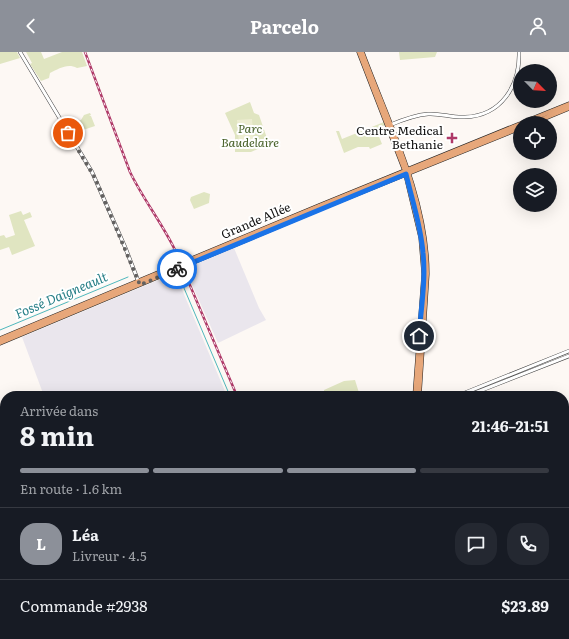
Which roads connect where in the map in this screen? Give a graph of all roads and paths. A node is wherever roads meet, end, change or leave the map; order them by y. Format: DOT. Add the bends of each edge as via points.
graph roads {
  1 [pos="359,52"];
  2 [pos="362,52"];
  3 [pos="519,52"];
  4 [pos="20,53"];
  5 [pos="569,104"];
  6 [pos="569,108"];
  7 [pos="539,116"];
  8 [pos="550,116"];
  9 [pos="389,125"];
  10 [pos="513,126"];
  11 [pos="513,131"];
  12 [pos="406,172"];
  13 [pos="139,283"];
  14 [pos="0,339"];
  15 [pos="0,343"];
  16 [pos="569,351"];
  17 [pos="569,356"];
  18 [pos="418,372"];
  19 [pos="416,391"];
  20 [pos="418,391"];
  21 [pos="469,391"];
  22 [pos="480,391"];
  1 -- 9 [label="main road"];
  2 -- 9 [label="main road"];
  3 -- 9 [label="street" via="519,68 514,84 507,96 491,110 466,117 436,114 420,116"];
  4 -- 13 [label="street" via="92,172"];
  5 -- 7 [label="main road, Grande Allée"];
  6 -- 8 [label="main road"];
  9 -- 12 [label="main road"];
  10 -- 12 [label="main road, Grande Allée"];
  11 -- 12 [label="main road, Grande Allée"];
  12 -- 13 [label="main road, Grande Allée"];
  12 -- 18 [label="main road" via="424,236 427,260"];
  13 -- 14 [label="main road, Grande Allée"];
  13 -- 15 [label="main road, Grande Allée"];
  16 -- 21 [label="street"];
  17 -- 22 [label="street"];
  18 -- 19 [label="main road"];
  18 -- 20 [label="main road"];
}
